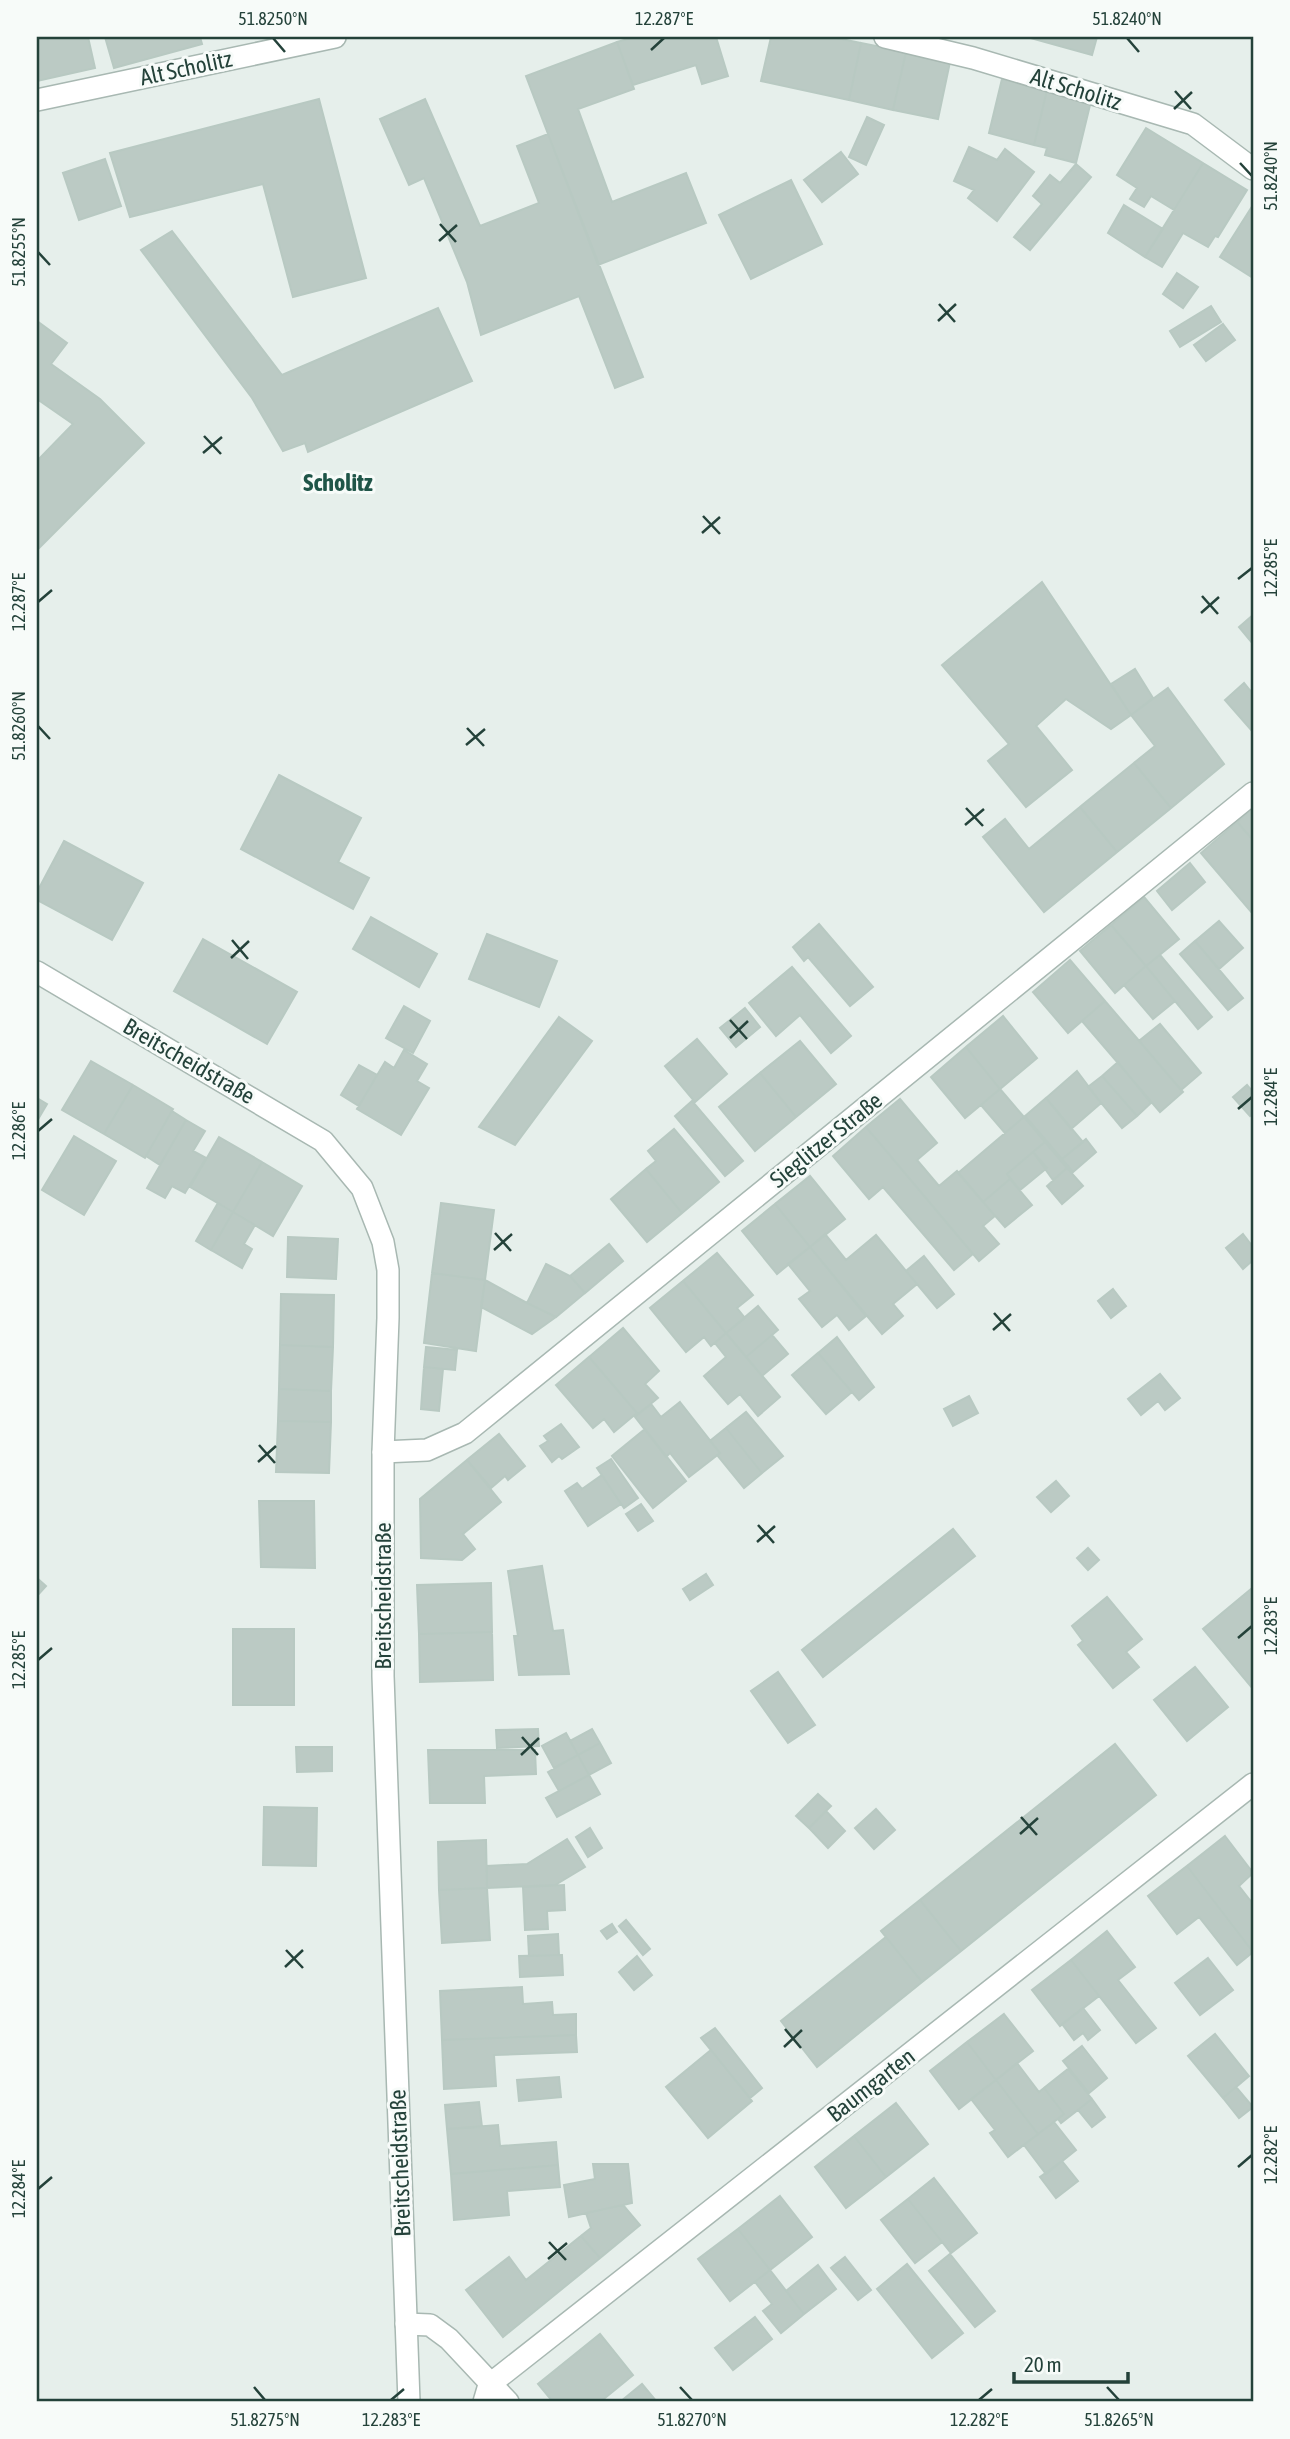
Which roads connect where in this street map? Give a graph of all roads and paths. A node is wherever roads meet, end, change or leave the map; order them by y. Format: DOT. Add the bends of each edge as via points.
graph roads {
  1 [pos="335,37"];
  2 [pos="885,37"];
  3 [pos="37,100"];
  4 [pos="1253,169"];
  5 [pos="1253,793"];
  6 [pos="37,972"];
  7 [pos="383,1452"];
  8 [pos="1253,1784"];
  9 [pos="406,2324"];
  10 [pos="486,2393"];
  11 [pos="409,2402"];
  12 [pos="508,2402"];
  1 -- 3 [label="street, Alt Scholitz"];
  2 -- 4 [label="street, Alt Scholitz" via="973,58 1193,124"];
  5 -- 7 [label="street, Sieglitzer Straße" via="465,1433 427,1450"];
  6 -- 7 [label="street, Breitscheidstraße" via="297,1123 323,1141 362,1188 383,1242 388,1270"];
  7 -- 9 [label="street, Breitscheidstraße" via="383,1690"];
  8 -- 10 [label="street, Baumgarten"];
  9 -- 10 [label="street" via="430,2326 449,2339"];
  9 -- 11 [label="street, Breitscheidstraße"];
  10 -- 12 [label="street"];
}
